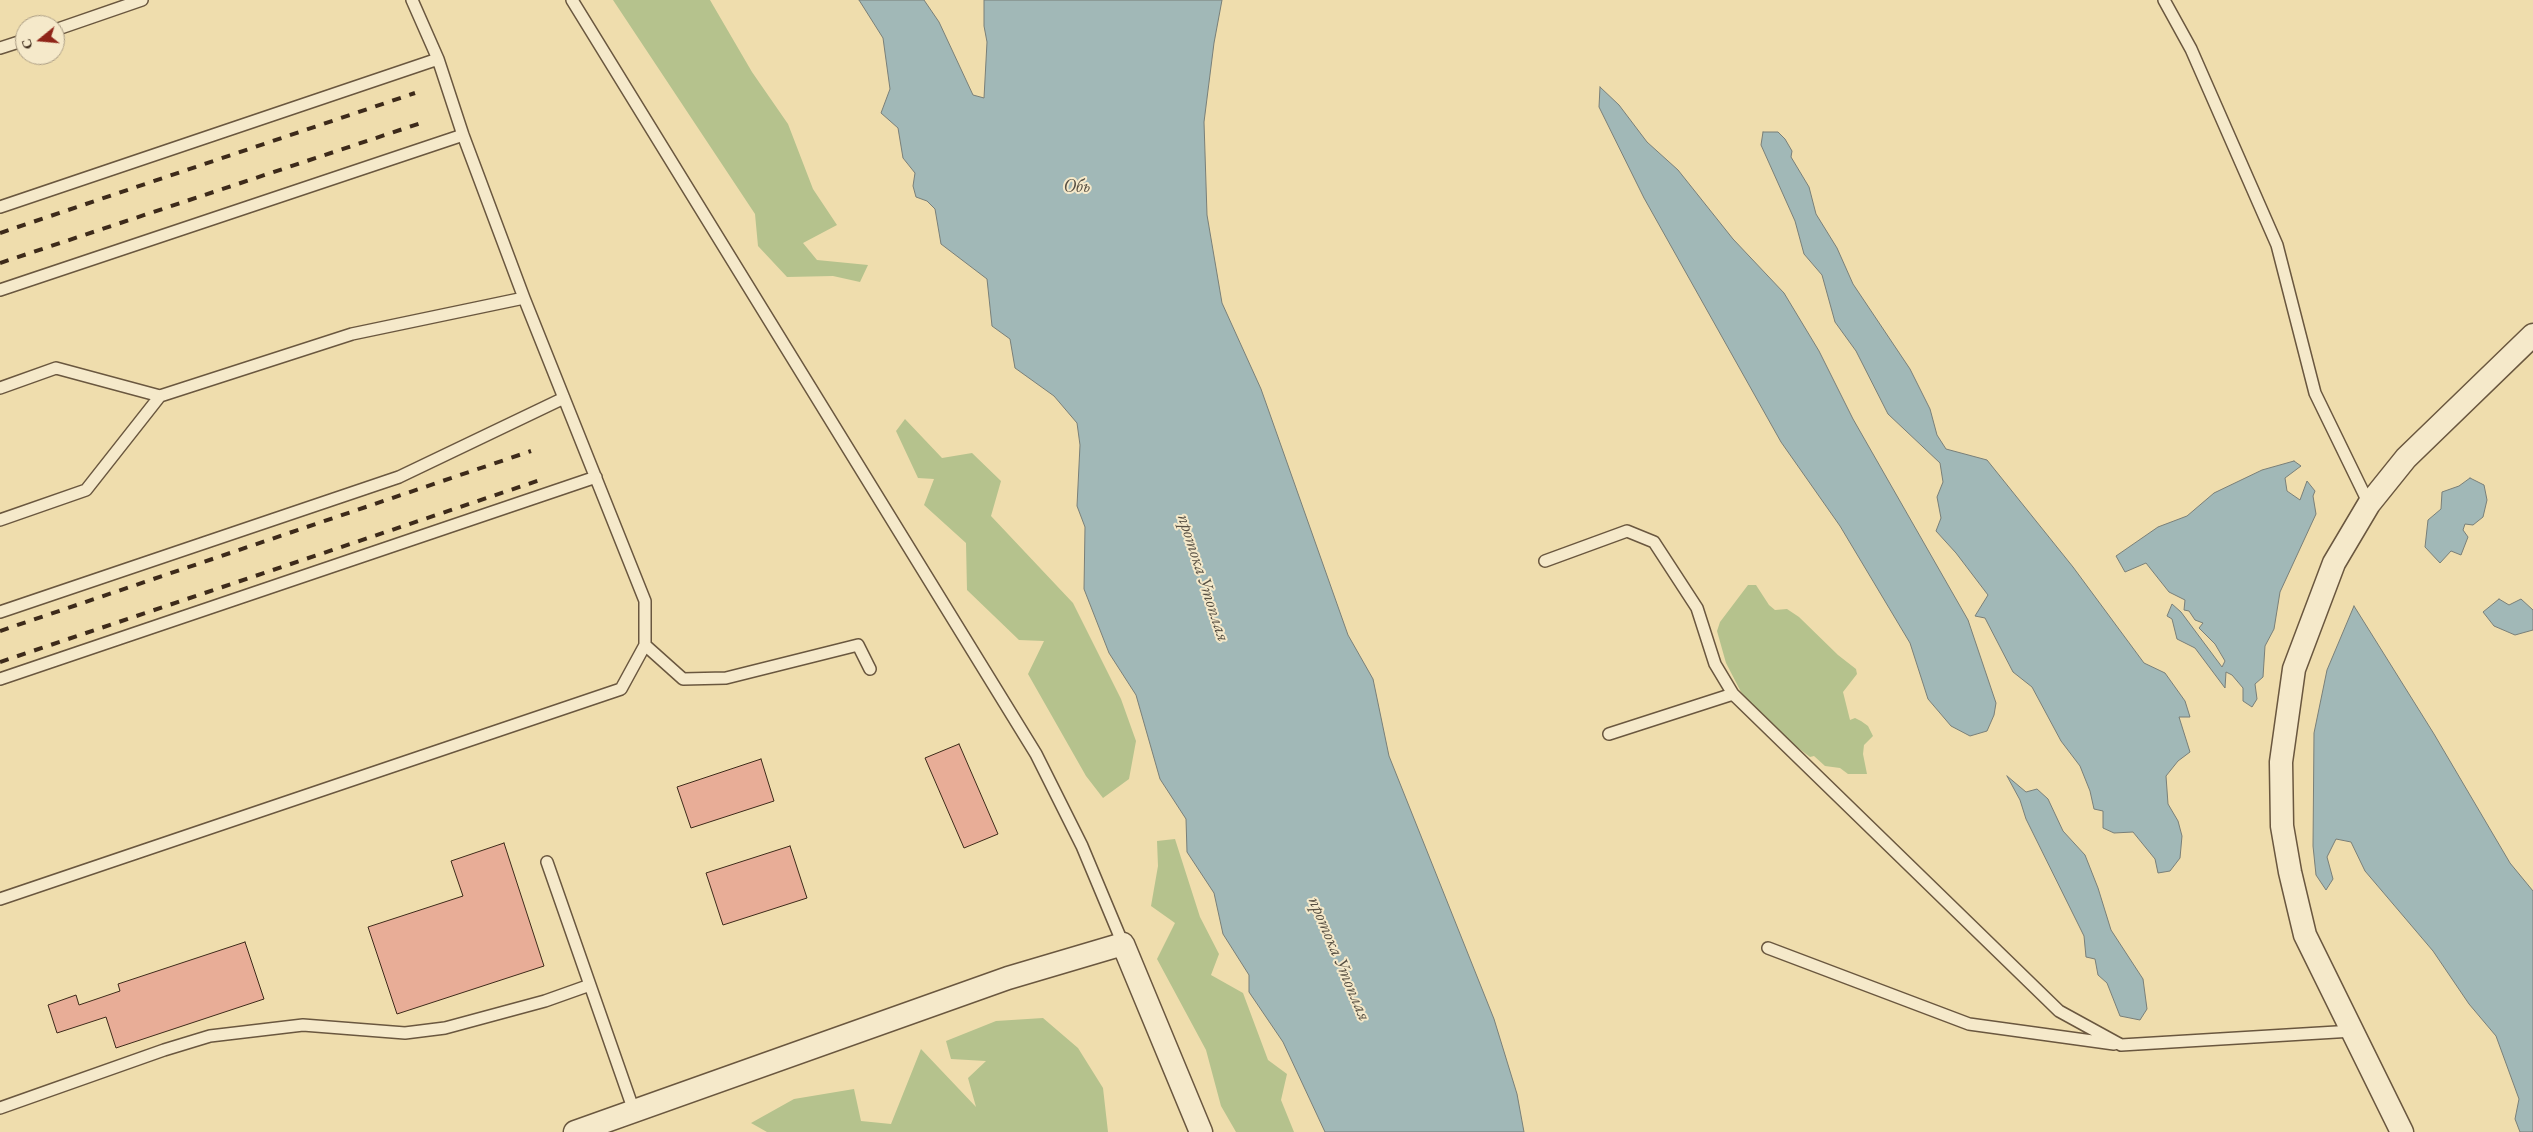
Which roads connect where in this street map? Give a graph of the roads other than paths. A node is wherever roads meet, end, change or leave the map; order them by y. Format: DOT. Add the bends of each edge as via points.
graph roads {
  1 [pos="142,0"];
  2 [pos="412,0"];
  3 [pos="572,0"];
  4 [pos="2164,0"];
  5 [pos="65,27"];
  6 [pos="15,43"];
  7 [pos="0,48"];
  8 [pos="438,59"];
  9 [pos="463,135"];
  10 [pos="0,207"];
  11 [pos="0,290"];
  12 [pos="524,298"];
  13 [pos="2533,335"];
  14 [pos="0,388"];
  15 [pos="160,396"];
  16 [pos="564,398"];
  17 [pos="596,477"];
  18 [pos="2369,504"];
  19 [pos="0,520"];
  20 [pos="1545,561"];
  21 [pos="0,612"];
  22 [pos="645,645"];
  23 [pos="870,669"];
  24 [pos="0,679"];
  25 [pos="1732,694"];
  26 [pos="1609,734"];
  27 [pos="547,862"];
  28 [pos="0,899"];
  29 [pos="1123,944"];
  30 [pos="1768,948"];
  31 [pos="590,985"];
  32 [pos="2352,1031"];
  33 [pos="2121,1044"];
  34 [pos="0,1108"];
  35 [pos="634,1111"];
  36 [pos="575,1132"];
  37 [pos="1201,1132"];
  38 [pos="2402,1132"];
  1 -- 5 [label="lane"];
  2 -- 8 [label="lane"];
  3 -- 29 [label="lane" via="1036,754 1082,846"];
  4 -- 18 [label="lane" via="2191,50 2277,245 2315,394"];
  6 -- 7 [label="lane"];
  8 -- 9 [label="lane"];
  8 -- 10 [label="lane"];
  9 -- 11 [label="lane"];
  9 -- 12 [label="lane"];
  12 -- 15 [label="lane" via="352,334"];
  12 -- 16 [label="lane"];
  13 -- 18 [label="street" via="2406,458"];
  14 -- 15 [label="lane" via="56,368"];
  15 -- 19 [label="lane" via="86,490"];
  16 -- 17 [label="lane"];
  16 -- 21 [label="lane" via="399,477"];
  17 -- 22 [label="lane" via="645,601"];
  17 -- 24 [label="lane"];
  18 -- 32 [label="street" via="2334,563 2294,669 2281,762 2282,826 2305,935"];
  20 -- 25 [label="lane" via="1627,531 1654,542 1697,608 1715,664"];
  22 -- 23 [label="lane" via="683,678 726,678 858,645"];
  22 -- 28 [label="lane" via="621,689"];
  25 -- 26 [label="lane"];
  25 -- 33 [label="lane" via="2059,1011"];
  27 -- 31 [label="lane"];
  29 -- 35 [label="street" via="1008,978"];
  29 -- 37 [label="street"];
  30 -- 33 [label="lane" via="1969,1024"];
  31 -- 34 [label="lane" via="545,1001 445,1028 406,1033 303,1026 210,1036"];
  31 -- 35 [label="lane"];
  32 -- 33 [label="lane"];
  32 -- 38 [label="street"];
  35 -- 36 [label="street"];
}
